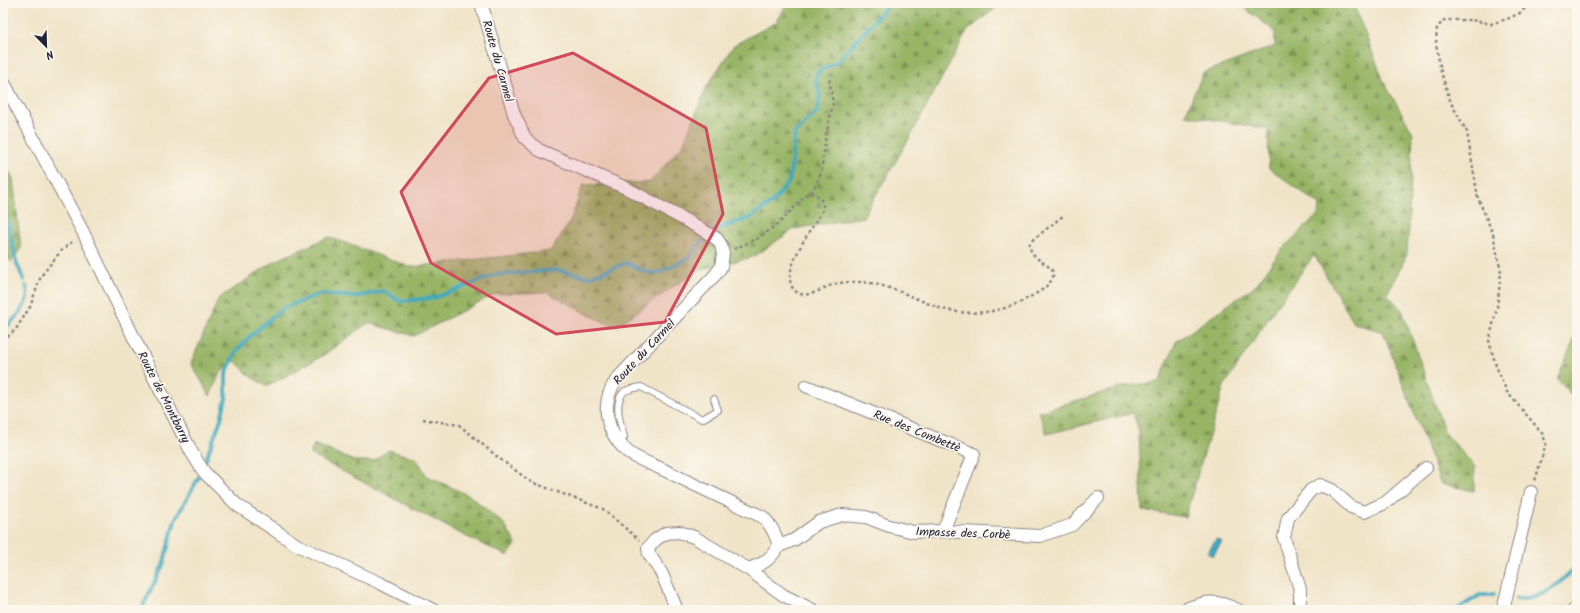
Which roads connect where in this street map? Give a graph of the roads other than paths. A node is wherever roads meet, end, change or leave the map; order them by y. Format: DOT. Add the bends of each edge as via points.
graph roads {
  1 [pos="481,3"];
  2 [pos="3,80"];
  3 [pos="806,386"];
  4 [pos="714,399"];
  5 [pos="620,444"];
  6 [pos="1426,468"];
  7 [pos="1531,492"];
  8 [pos="1098,498"];
  9 [pos="943,531"];
  10 [pos="779,546"];
  11 [pos="748,569"];
  12 [pos="1577,608"];
  13 [pos="433,610"];
  14 [pos="676,610"];
  15 [pos="813,610"];
  16 [pos="1183,610"];
  17 [pos="1238,610"];
  18 [pos="1300,610"];
  19 [pos="1503,610"];
  20 [pos="1574,610"];
  1 -- 5 [label="street, Route du Carmel" via="514,114 521,131 530,143 554,158 626,188 698,227 717,239 721,245 721,266 716,274 611,388 606,404 608,422 612,434"];
  2 -- 13 [label="street, Route de Montbarry" via="83,232 198,464 208,477 237,505 297,545"];
  3 -- 9 [label="street, Rue des Combettè" via="974,454"];
  4 -- 5 [label="lane" via="718,410 702,419 641,387 626,391 620,399 618,412 624,437"];
  5 -- 10 [label="street, Route du Carmel" via="629,453 764,518 771,524"];
  6 -- 18 [label="street" via="1385,503 1364,512 1351,507 1332,490 1320,485 1311,490 1288,518 1284,538 1300,588"];
  7 -- 19 [label="street"];
  8 -- 9 [label="street, Impasse des Corbè" via="1072,525 1040,536"];
  9 -- 10 [label="street, Impasse des Corbè" via="914,532 866,517 842,515 819,522 794,540"];
  10 -- 11 [label="street" via="761,565"];
  11 -- 14 [label="street" via="694,537 679,532 666,533 648,548 662,574"];
  11 -- 15 [label="street" via="783,595"];
  12 -- 20 [label="street"];
  16 -- 17 [label="street" via="1214,602"];
}
